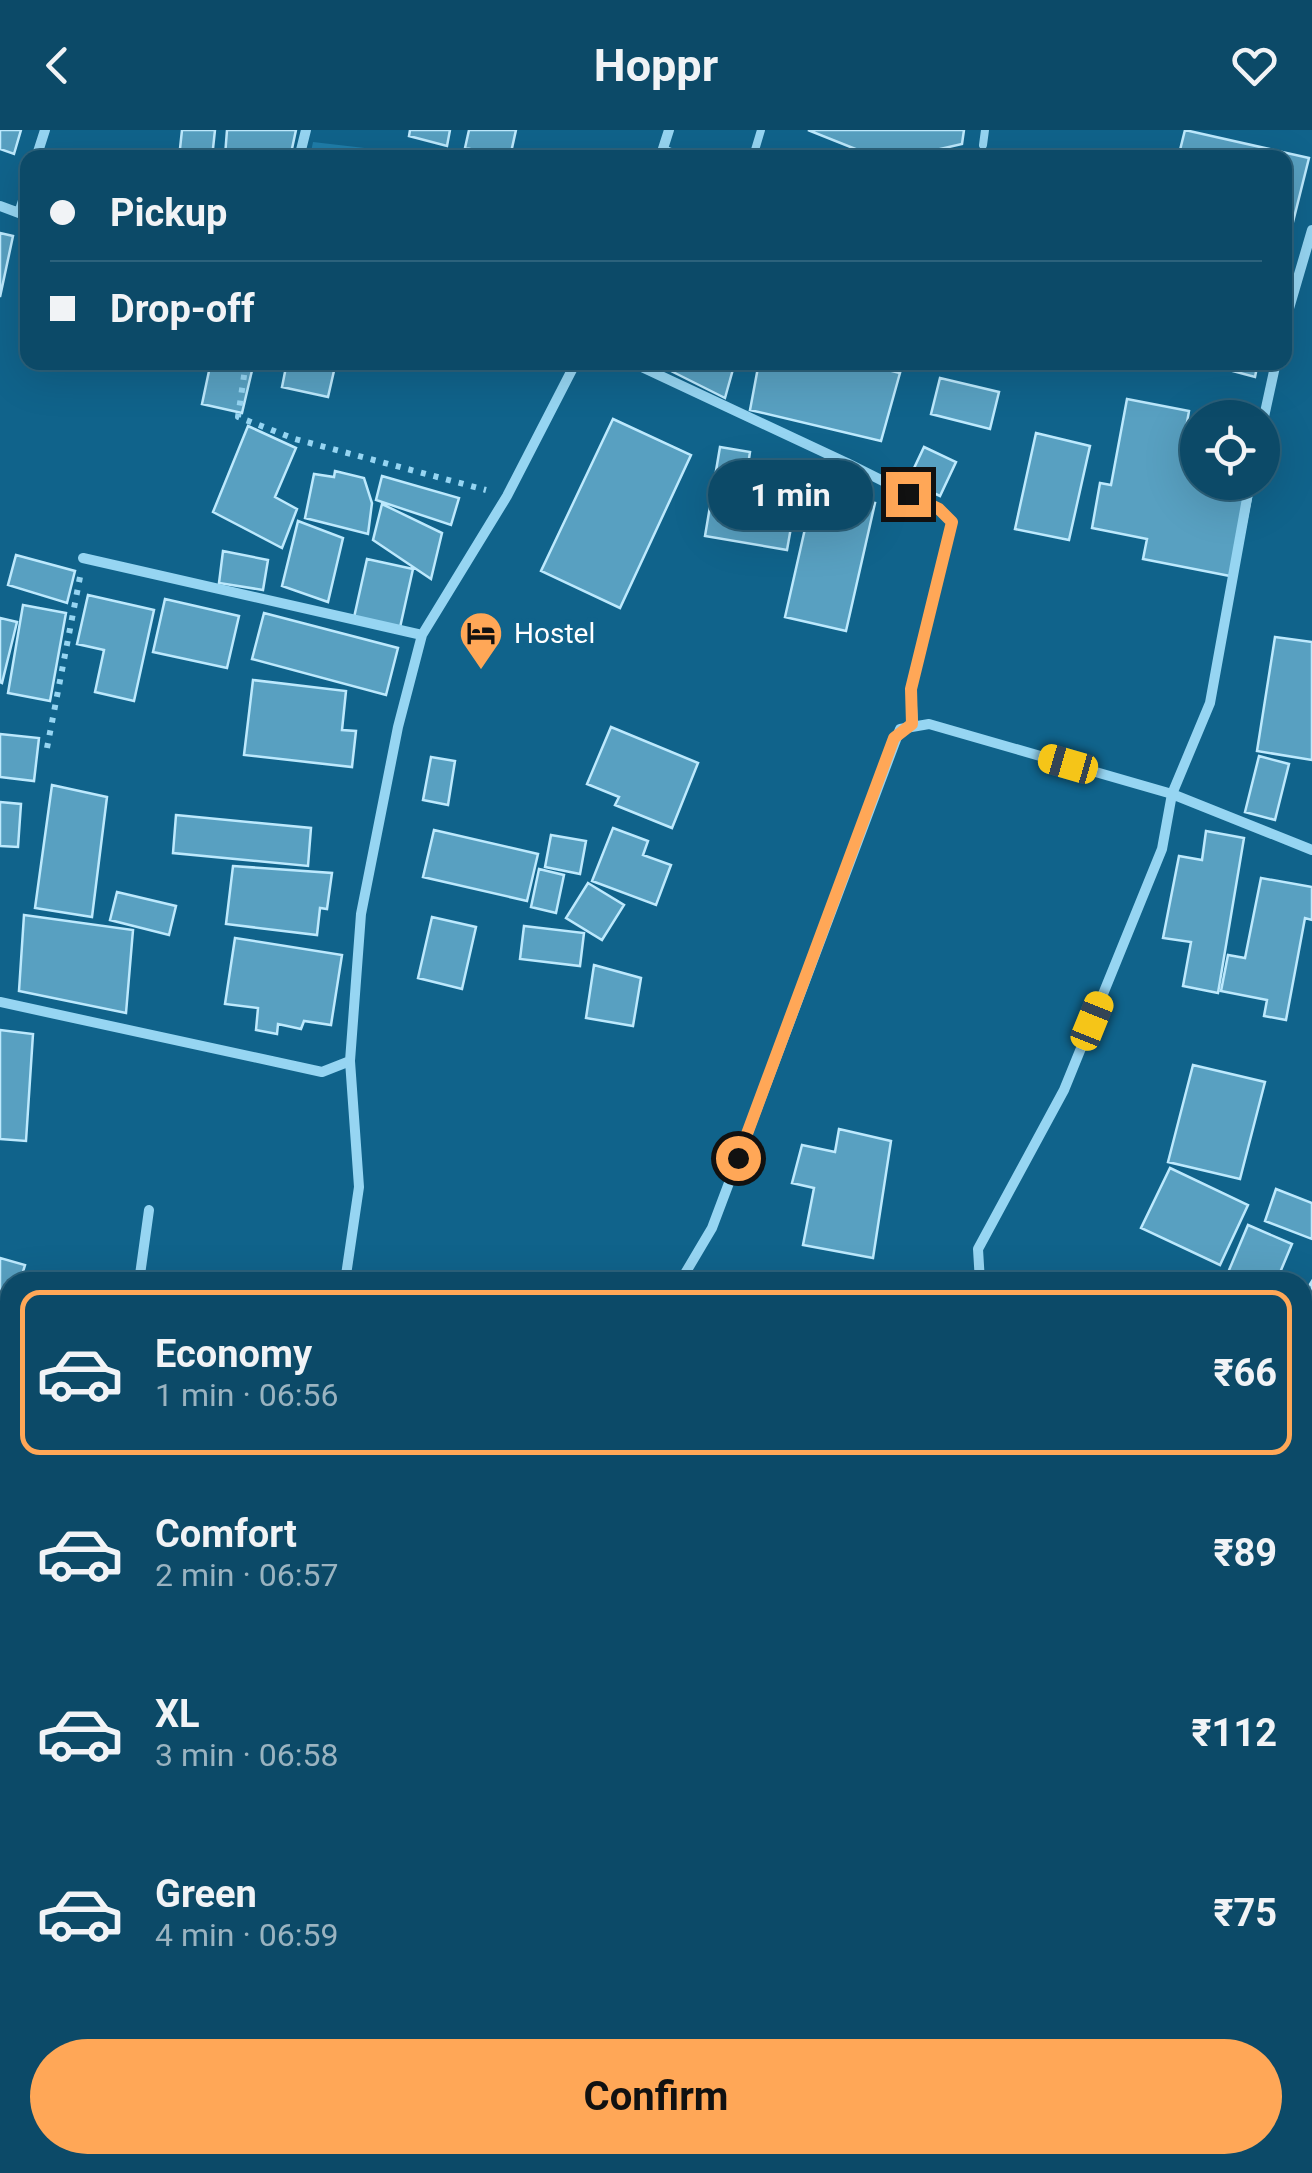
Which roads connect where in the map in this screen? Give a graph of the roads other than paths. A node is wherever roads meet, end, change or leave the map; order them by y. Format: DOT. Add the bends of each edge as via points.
graph roads {
  1 [pos="760,130"];
  2 [pos="985,130"];
  3 [pos="983,145"];
  4 [pos="755,150"];
  5 [pos="1312,230"];
  6 [pos="1292,298"];
  7 [pos="572,370"];
  8 [pos="648,370"];
  9 [pos="1274,370"];
  10 [pos="1268,400"];
  11 [pos="1247,500"];
  12 [pos="83,558"];
  13 [pos="422,635"];
  14 [pos="912,724"];
  15 [pos="1172,794"];
  16 [pos="1312,850"];
  17 [pos="0,1002"];
  18 [pos="350,1061"];
  19 [pos="149,1210"];
  20 [pos="140,1272"];
  21 [pos="346,1272"];
  22 [pos="686,1272"];
  23 [pos="979,1272"];
  1 -- 4 [label="lane"];
  2 -- 3 [label="lane"];
  5 -- 6 [label="street"];
  7 -- 13 [label="street" via="507,496"];
  8 -- 14 [label="street" via="924,501 952,522 911,689"];
  9 -- 10 [label="street"];
  11 -- 15 [label="street" via="1210,703"];
  12 -- 13 [label="street"];
  13 -- 18 [label="street" via="361,914"];
  14 -- 15 [label="street"];
  14 -- 22 [label="street" via="894,738 712,1228"];
  15 -- 16 [label="street"];
  15 -- 23 [label="street" via="1162,849 1064,1090 978,1249"];
  17 -- 18 [label="street" via="322,1072"];
  18 -- 21 [label="street" via="359,1187"];
  19 -- 20 [label="street"];
}
